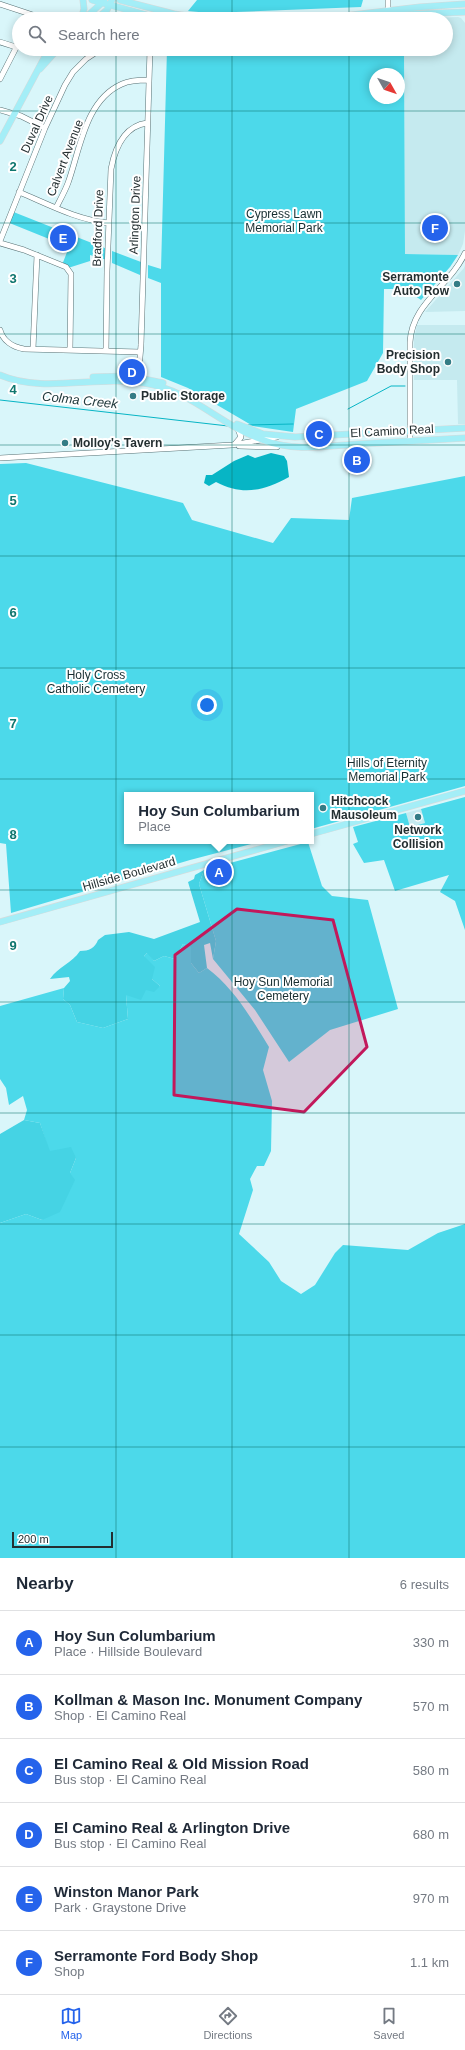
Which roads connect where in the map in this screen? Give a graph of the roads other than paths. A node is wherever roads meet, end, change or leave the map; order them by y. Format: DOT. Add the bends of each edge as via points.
graph roads {
  1 [pos="83,0"];
  2 [pos="92,0"];
  3 [pos="122,0"];
  4 [pos="388,0"];
  5 [pos="104,2"];
  6 [pos="112,3"];
  7 [pos="0,4"];
  8 [pos="465,4"];
  9 [pos="388,11"];
  10 [pos="25,12"];
  11 [pos="83,12"];
  12 [pos="92,12"];
  13 [pos="103,12"];
  14 [pos="140,12"];
  15 [pos="167,12"];
  16 [pos="379,12"];
  17 [pos="453,12"];
  18 [pos="465,12"];
  19 [pos="0,42"];
  20 [pos="12,43"];
  21 [pos="12,56"];
  22 [pos="45,56"];
  23 [pos="52,56"];
  24 [pos="90,56"];
  25 [pos="150,56"];
  26 [pos="36,73"];
  27 [pos="0,79"];
  28 [pos="149,80"];
  29 [pos="0,110"];
  30 [pos="14,115"];
  31 [pos="147,123"];
  32 [pos="45,128"];
  33 [pos="0,141"];
  34 [pos="19,192"];
  35 [pos="56,208"];
  36 [pos="109,223"];
  37 [pos="0,242"];
  38 [pos="465,253"];
  39 [pos="37,255"];
  40 [pos="0,330"];
  41 [pos="33,349"];
  42 [pos="70,350"];
  43 [pos="106,351"];
  44 [pos="140,352"];
  45 [pos="0,371"];
  46 [pos="0,375"];
  47 [pos="138,380"];
  48 [pos="465,428"];
  49 [pos="238,429"];
  50 [pos="409,432"];
  51 [pos="284,437"];
  52 [pos="465,438"];
  53 [pos="260,439"];
  54 [pos="410,441"];
  55 [pos="232,445"];
  56 [pos="288,447"];
  57 [pos="0,458"];
  58 [pos="465,791"];
  59 [pos="314,833"];
  60 [pos="276,844"];
  61 [pos="0,922"];
  1 -- 11 [label="main road"];
  2 -- 5 [label="main road"];
  3 -- 15 [label="main road"];
  4 -- 9 [label="street"];
  5 -- 6 [label="main road"];
  5 -- 12 [label="main road"];
  6 -- 13 [label="main road"];
  6 -- 14 [label="main road"];
  7 -- 10 [label="street"];
  8 -- 9 [label="main road"];
  9 -- 16 [label="main road"];
  17 -- 18 [label="main road"];
  19 -- 20 [label="street"];
  21 -- 27 [label="street"];
  22 -- 26 [label="main road"];
  23 -- 26 [label="main road"];
  24 -- 32 [label="street, Duval Drive" via="73,72"];
  25 -- 28 [label="street, Arlington Drive"];
  26 -- 30 [label="main road"];
  28 -- 31 [label="street, Arlington Drive"];
  28 -- 35 [label="street, Calvert Avenue" via="122,84 110,91 96,108 77,148 68,183"];
  29 -- 30 [label="street"];
  30 -- 32 [label="street"];
  30 -- 33 [label="main road"];
  31 -- 36 [label="street, Bradford Drive" via="132,128 121,140 114,156 111,169"];
  31 -- 44 [label="street, Arlington Drive"];
  32 -- 34 [label="street, Duval Drive"];
  34 -- 35 [label="street"];
  34 -- 37 [label="street, Duval Drive"];
  35 -- 36 [label="street" via="87,219"];
  36 -- 43 [label="street, Bradford Drive"];
  37 -- 39 [label="street"];
  38 -- 50 [label="street" via="453,272 423,307 412,327"];
  39 -- 41 [label="street"];
  39 -- 42 [label="street" via="66,266 71,274"];
  40 -- 41 [label="street" via="14,346"];
  41 -- 42 [label="street"];
  42 -- 43 [label="street"];
  43 -- 44 [label="street"];
  44 -- 47 [label="street, Arlington Drive"];
  45 -- 47 [label="main road, El Camino Real" via="35,380 120,376"];
  46 -- 47 [label="main road, El Camino Real" via="20,382 35,383"];
  47 -- 49 [label="main road, El Camino Real" via="184,395"];
  47 -- 51 [label="main road, El Camino Real" via="157,381 182,390 246,428"];
  48 -- 50 [label="main road, El Camino Real"];
  49 -- 53 [label="main road, El Camino Real"];
  49 -- 55 [label="street" via="241,438"];
  50 -- 51 [label="main road, El Camino Real"];
  50 -- 54 [label="street"];
  51 -- 53 [label="street"];
  52 -- 54 [label="main road, El Camino Real"];
  53 -- 55 [label="street"];
  53 -- 56 [label="main road, El Camino Real"];
  54 -- 56 [label="main road, El Camino Real"];
  55 -- 56 [label="street"];
  55 -- 57 [label="street"];
  58 -- 59 [label="main road"];
  60 -- 61 [label="main road, Hillside Boulevard"];
}
